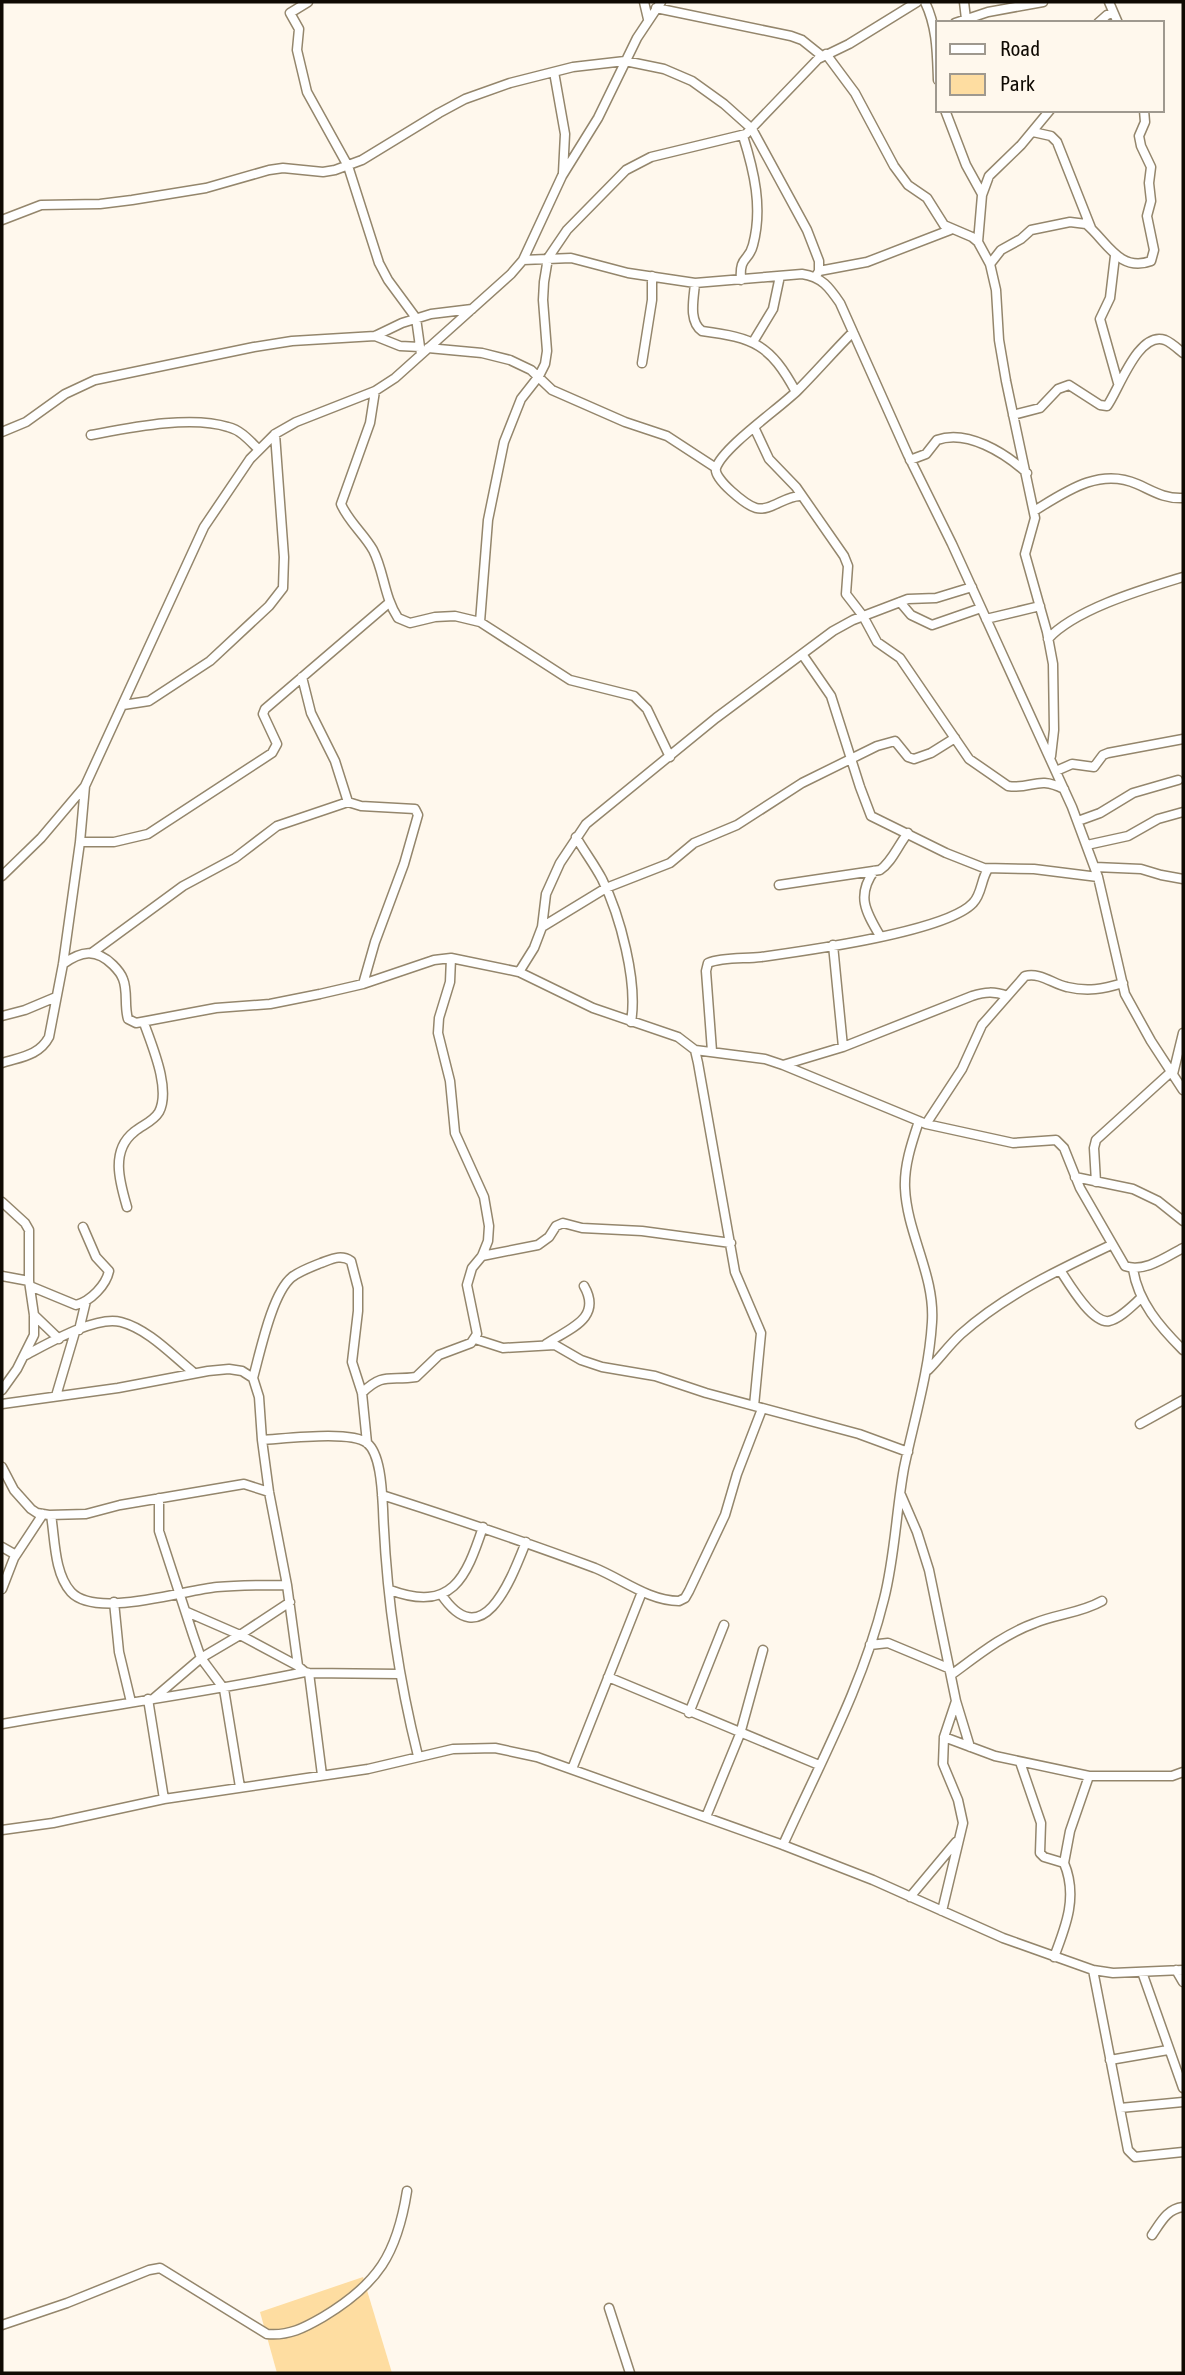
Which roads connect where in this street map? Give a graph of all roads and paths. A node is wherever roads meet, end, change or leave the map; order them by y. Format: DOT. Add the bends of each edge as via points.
graph roads {
  1 [pos="307,2"];
  2 [pos="644,2"];
  3 [pos="917,2"];
  4 [pos="925,2"];
  5 [pos="964,2"];
  6 [pos="1043,2"];
  7 [pos="1109,2"];
  8 [pos="658,5"];
  9 [pos="1113,13"];
  10 [pos="648,19"];
  11 [pos="966,19"];
  12 [pos="960,21"];
  13 [pos="1100,21"];
  14 [pos="1117,21"];
  15 [pos="936,27"];
  16 [pos="824,55"];
  17 [pos="625,61"];
  18 [pos="554,72"];
  19 [pos="946,112"];
  20 [pos="1048,112"];
  21 [pos="1144,112"];
  22 [pos="751,129"];
  23 [pos="1033,132"];
  24 [pos="743,136"];
  25 [pos="348,166"];
  26 [pos="562,176"];
  27 [pos="982,195"];
  28 [pos="2,220"];
  29 [pos="1092,228"];
  30 [pos="950,230"];
  31 [pos="978,242"];
  32 [pos="1115,256"];
  33 [pos="548,258"];
  34 [pos="523,260"];
  35 [pos="990,264"];
  36 [pos="817,274"];
  37 [pos="652,276"];
  38 [pos="780,276"];
  39 [pos="741,280"];
  40 [pos="695,283"];
  41 [pos="472,309"];
  42 [pos="416,318"];
  43 [pos="853,332"];
  44 [pos="375,336"];
  45 [pos="753,342"];
  46 [pos="423,350"];
  47 [pos="1183,353"];
  48 [pos="642,363"];
  49 [pos="539,376"];
  50 [pos="1118,383"];
  51 [pos="375,391"];
  52 [pos="796,392"];
  53 [pos="1013,415"];
  54 [pos="754,427"];
  55 [pos="2,432"];
  56 [pos="275,434"];
  57 [pos="91,436"];
  58 [pos="259,450"];
  59 [pos="910,460"];
  60 [pos="716,467"];
  61 [pos="1027,473"];
  62 [pos="802,496"];
  63 [pos="1183,498"];
  64 [pos="1034,511"];
  65 [pos="1183,578"];
  66 [pos="972,587"];
  67 [pos="390,602"];
  68 [pos="900,602"];
  69 [pos="1040,607"];
  70 [pos="981,608"];
  71 [pos="863,616"];
  72 [pos="986,619"];
  73 [pos="480,622"];
  74 [pos="1048,639"];
  75 [pos="802,654"];
  76 [pos="302,677"];
  77 [pos="123,705"];
  78 [pos="955,738"];
  79 [pos="1183,739"];
  80 [pos="670,757"];
  81 [pos="851,758"];
  82 [pos="1051,759"];
  83 [pos="1056,771"];
  84 [pos="1178,780"];
  85 [pos="85,786"];
  86 [pos="1064,789"];
  87 [pos="348,802"];
  88 [pos="1183,812"];
  89 [pos="1078,821"];
  90 [pos="908,834"];
  91 [pos="576,837"];
  92 [pos="80,842"];
  93 [pos="1087,845"];
  94 [pos="566,853"];
  95 [pos="586,855"];
  96 [pos="1095,867"];
  97 [pos="988,869"];
  98 [pos="874,871"];
  99 [pos="2,876"];
  100 [pos="1098,877"];
  101 [pos="1183,879"];
  102 [pos="779,885"];
  103 [pos="606,888"];
  104 [pos="542,927"];
  105 [pos="880,936"];
  106 [pos="833,945"];
  107 [pos="93,952"];
  108 [pos="452,958"];
  109 [pos="63,964"];
  110 [pos="519,972"];
  111 [pos="1123,983"];
  112 [pos="363,984"];
  113 [pos="1007,996"];
  114 [pos="56,997"];
  115 [pos="2,1016"];
  116 [pos="631,1022"];
  117 [pos="144,1023"];
  118 [pos="1183,1032"];
  119 [pos="843,1047"];
  120 [pos="695,1050"];
  121 [pos="712,1051"];
  122 [pos="2,1063"];
  123 [pos="783,1065"];
  124 [pos="1173,1073"];
  125 [pos="1183,1090"];
  126 [pos="923,1122"];
  127 [pos="1074,1177"];
  128 [pos="1096,1182"];
  129 [pos="2,1202"];
  130 [pos="127,1207"];
  131 [pos="1183,1221"];
  132 [pos="83,1227"];
  133 [pos="731,1243"];
  134 [pos="1111,1245"];
  135 [pos="1183,1248"];
  136 [pos="482,1256"];
  137 [pos="1060,1269"];
  138 [pos="1133,1269"];
  139 [pos="2,1276"];
  140 [pos="29,1283"];
  141 [pos="583,1286"];
  142 [pos="1142,1298"];
  143 [pos="86,1301"];
  144 [pos="34,1315"];
  145 [pos="77,1331"];
  146 [pos="59,1339"];
  147 [pos="475,1339"];
  148 [pos="546,1344"];
  149 [pos="1183,1350"];
  150 [pos="24,1356"];
  151 [pos="927,1371"];
  152 [pos="193,1372"];
  153 [pos="253,1378"];
  154 [pos="2,1390"];
  155 [pos="362,1393"];
  156 [pos="56,1396"];
  157 [pos="1183,1400"];
  158 [pos="2,1404"];
  159 [pos="758,1407"];
  160 [pos="1140,1424"];
  161 [pos="262,1440"];
  162 [pos="367,1443"];
  163 [pos="908,1452"];
  164 [pos="2,1467"];
  165 [pos="269,1492"];
  166 [pos="900,1492"];
  167 [pos="382,1495"];
  168 [pos="159,1498"];
  169 [pos="47,1515"];
  170 [pos="483,1527"];
  171 [pos="526,1542"];
  172 [pos="2,1547"];
  173 [pos="16,1555"];
  174 [pos="287,1585"];
  175 [pos="2,1590"];
  176 [pos="390,1590"];
  177 [pos="642,1592"];
  178 [pos="180,1593"];
  179 [pos="441,1594"];
  180 [pos="1102,1601"];
  181 [pos="114,1602"];
  182 [pos="290,1602"];
  183 [pos="187,1612"];
  184 [pos="877,1624"];
  185 [pos="724,1625"];
  186 [pos="240,1635"];
  187 [pos="888,1643"];
  188 [pos="870,1645"];
  189 [pos="762,1650"];
  190 [pos="201,1658"];
  191 [pos="304,1670"];
  192 [pos="949,1671"];
  193 [pos="399,1674"];
  194 [pos="608,1677"];
  195 [pos="224,1689"];
  196 [pos="150,1699"];
  197 [pos="956,1701"];
  198 [pos="131,1702"];
  199 [pos="689,1713"];
  200 [pos="2,1723"];
  201 [pos="740,1734"];
  202 [pos="944,1737"];
  203 [pos="970,1747"];
  204 [pos="418,1756"];
  205 [pos="1020,1762"];
  206 [pos="819,1765"];
  207 [pos="572,1769"];
  208 [pos="1183,1772"];
  209 [pos="322,1775"];
  210 [pos="1089,1776"];
  211 [pos="240,1787"];
  212 [pos="164,1799"];
  213 [pos="706,1817"];
  214 [pos="2,1830"];
  215 [pos="958,1839"];
  216 [pos="783,1845"];
  217 [pos="1064,1863"];
  218 [pos="910,1897"];
  219 [pos="942,1911"];
  220 [pos="1054,1957"];
  221 [pos="1093,1970"];
  222 [pos="1180,1970"];
  223 [pos="1142,1972"];
  224 [pos="1183,1982"];
  225 [pos="1168,2050"];
  226 [pos="1110,2060"];
  227 [pos="1183,2088"];
  228 [pos="1183,2102"];
  229 [pos="1120,2108"];
  230 [pos="1183,2152"];
  231 [pos="407,2190"];
  232 [pos="1183,2207"];
  233 [pos="1152,2235"];
  234 [pos="609,2308"];
  235 [pos="2,2325"];
  236 [pos="630,2373"];
  1 -- 25 [label="street" via="290,13 299,29 303,82"];
  2 -- 10 [label="street"];
  3 -- 16 [label="street"];
  4 -- 15 [label="street"];
  5 -- 11 [label="street"];
  6 -- 11 [label="street"];
  7 -- 9 [label="street"];
  8 -- 10 [label="street"];
  8 -- 16 [label="street" via="791,36"];
  9 -- 13 [label="street"];
  9 -- 14 [label="street"];
  10 -- 17 [label="street"];
  11 -- 12 [label="street"];
  16 -- 22 [label="street"];
  16 -- 30 [label="street" via="855,93 894,166 908,185 927,198"];
  17 -- 18 [label="street"];
  17 -- 22 [label="street" via="692,81"];
  17 -- 26 [label="street" via="598,118"];
  18 -- 25 [label="street" via="465,99"];
  18 -- 26 [label="street" via="565,134"];
  19 -- 27 [label="street"];
  20 -- 23 [label="street"];
  21 -- 32 [label="street" via="1139,136 1151,167 1147,216 1153,257 1148,263 1134,264"];
  22 -- 24 [label="street"];
  22 -- 36 [label="street" via="807,230 819,261"];
  23 -- 27 [label="street" via="989,176"];
  23 -- 29 [label="street" via="1057,142"];
  24 -- 33 [label="street" via="652,157 626,170 583,211"];
  24 -- 39 [label="street" via="758,197 753,244 741,262"];
  25 -- 28 [label="street" via="323,172 269,170 206,188 111,203 41,205"];
  25 -- 42 [label="street" via="379,262"];
  26 -- 34 [label="street"];
  27 -- 31 [label="street"];
  29 -- 32 [label="street"];
  29 -- 35 [label="street" via="1070,222 1031,230 1001,250"];
  30 -- 31 [label="street"];
  30 -- 36 [label="street" via="867,262"];
  31 -- 35 [label="street"];
  32 -- 50 [label="street" via="1110,298 1100,319"];
  33 -- 34 [label="street"];
  33 -- 37 [label="street" via="571,257"];
  33 -- 49 [label="street" via="543,300 547,351"];
  34 -- 41 [label="street"];
  35 -- 53 [label="street"];
  36 -- 38 [label="street"];
  36 -- 43 [label="street" via="840,303"];
  37 -- 40 [label="street"];
  37 -- 48 [label="street"];
  38 -- 39 [label="street"];
  38 -- 45 [label="street" via="773,309"];
  39 -- 40 [label="street"];
  40 -- 45 [label="street" via="697,328"];
  41 -- 42 [label="street"];
  41 -- 46 [label="street"];
  42 -- 44 [label="street"];
  42 -- 46 [label="street"];
  43 -- 52 [label="street"];
  43 -- 59 [label="street"];
  44 -- 46 [label="street"];
  44 -- 55 [label="street" via="279,343 95,380"];
  45 -- 52 [label="street" via="776,360"];
  46 -- 49 [label="street" via="497,356"];
  46 -- 51 [label="street"];
  47 -- 50 [label="street" via="1166,341 1147,345"];
  49 -- 60 [label="street" via="552,390 667,436"];
  49 -- 73 [label="street" via="521,399 503,442 488,520"];
  50 -- 53 [label="street" via="1107,406 1069,385 1058,389 1040,408"];
  51 -- 56 [label="street"];
  51 -- 67 [label="street" via="370,423 341,504 373,552"];
  52 -- 54 [label="street"];
  53 -- 61 [label="street"];
  54 -- 60 [label="street"];
  54 -- 62 [label="street" via="769,459"];
  56 -- 58 [label="street"];
  56 -- 77 [label="street" via="283,588 210,661 149,701"];
  57 -- 58 [label="street" via="137,427 213,424 236,430"];
  58 -- 77 [label="street" via="204,527"];
  59 -- 61 [label="street" via="926,454 937,440 958,437 1001,453"];
  59 -- 66 [label="street"];
  60 -- 62 [label="street" via="716,475 754,507"];
  61 -- 64 [label="street"];
  62 -- 71 [label="street" via="844,556 846,594"];
  63 -- 64 [label="street" via="1164,497 1129,481 1088,481"];
  64 -- 69 [label="street" via="1024,554"];
  65 -- 74 [label="street" via="1120,598 1058,629"];
  66 -- 68 [label="street" via="947,596"];
  66 -- 70 [label="street"];
  67 -- 73 [label="street" via="398,618 410,623 446,616"];
  67 -- 76 [label="street"];
  68 -- 70 [label="street" via="911,615 932,625"];
  68 -- 71 [label="street"];
  69 -- 72 [label="street"];
  69 -- 74 [label="street"];
  70 -- 72 [label="street"];
  71 -- 75 [label="street"];
  71 -- 78 [label="street" via="872,636 900,658"];
  72 -- 82 [label="street"];
  73 -- 80 [label="street" via="569,680 634,696 646,709"];
  74 -- 82 [label="street" via="1054,688"];
  75 -- 80 [label="street"];
  75 -- 81 [label="street" via="831,696"];
  76 -- 87 [label="street" via="311,713 335,761"];
  76 -- 92 [label="street" via="262,714 277,744 272,753 148,834 114,842"];
  77 -- 85 [label="street"];
  78 -- 81 [label="street" via="914,760 895,741"];
  78 -- 86 [label="street" via="974,764 1009,786 1047,781"];
  79 -- 83 [label="street" via="1108,753 1094,767 1072,764"];
  80 -- 91 [label="street"];
  81 -- 90 [label="street" via="869,813"];
  81 -- 103 [label="street" via="737,825 694,842 670,863"];
  82 -- 83 [label="street"];
  83 -- 86 [label="street"];
  84 -- 89 [label="street" via="1133,793"];
  85 -- 92 [label="street"];
  85 -- 99 [label="street"];
  86 -- 89 [label="street"];
  87 -- 107 [label="street" via="277,826 235,858 183,886"];
  87 -- 112 [label="street" via="415,808 418,815"];
  88 -- 93 [label="street" via="1128,836"];
  89 -- 93 [label="street"];
  90 -- 97 [label="street"];
  90 -- 98 [label="street" via="887,865"];
  91 -- 94 [label="street"];
  91 -- 95 [label="street"];
  92 -- 109 [label="street"];
  93 -- 96 [label="street"];
  94 -- 95 [label="street"];
  94 -- 104 [label="street" via="546,894"];
  95 -- 103 [label="street"];
  96 -- 100 [label="street"];
  96 -- 101 [label="street" via="1141,869"];
  97 -- 100 [label="street"];
  97 -- 105 [label="street" via="975,901 965,909"];
  98 -- 102 [label="street"];
  98 -- 105 [label="street" via="867,881 864,902"];
  100 -- 111 [label="street"];
  103 -- 104 [label="street"];
  103 -- 116 [label="street" via="633,985"];
  104 -- 110 [label="street"];
  105 -- 106 [label="street"];
  106 -- 119 [label="street"];
  106 -- 121 [label="street" via="708,963"];
  107 -- 109 [label="street" via="81,953"];
  107 -- 117 [label="street" via="106,958 123,979 128,1018"];
  108 -- 110 [label="street"];
  108 -- 112 [label="street" via="417,964"];
  108 -- 136 [label="street" via="437,1026 450,1081 455,1133 487,1211 488,1241"];
  109 -- 114 [label="street"];
  110 -- 116 [label="street"];
  111 -- 113 [label="street" via="1079,990 1028,975"];
  111 -- 124 [label="street" via="1139,1021"];
  112 -- 117 [label="street"];
  113 -- 119 [label="street" via="998,992 972,996"];
  113 -- 126 [label="street" via="982,1025 962,1069"];
  114 -- 115 [label="street"];
  114 -- 122 [label="street" via="46,1043 26,1056"];
  116 -- 120 [label="street" via="678,1037"];
  117 -- 130 [label="street" via="162,1095 160,1111 133,1132 119,1156"];
  118 -- 124 [label="street"];
  119 -- 123 [label="street"];
  120 -- 121 [label="street"];
  120 -- 133 [label="street"];
  121 -- 123 [label="street"];
  123 -- 126 [label="street"];
  124 -- 125 [label="street"];
  124 -- 128 [label="street" via="1096,1140"];
  126 -- 127 [label="street" via="1013,1143 1056,1140 1064,1148"];
  126 -- 151 [label="street" via="906,1166 905,1188 932,1303"];
  127 -- 128 [label="street"];
  127 -- 134 [label="street"];
  128 -- 131 [label="street" via="1133,1189"];
  129 -- 140 [label="street" via="27,1226"];
  132 -- 143 [label="street" via="96,1257 109,1272"];
  133 -- 136 [label="street" via="563,1223 538,1245"];
  133 -- 159 [label="street" via="739,1285 761,1333"];
  134 -- 137 [label="street"];
  134 -- 138 [label="street" via="1125,1266"];
  135 -- 138 [label="street"];
  136 -- 147 [label="street" via="467,1284"];
  137 -- 142 [label="street" via="1100,1320 1115,1318"];
  137 -- 151 [label="street" via="996,1307 960,1335"];
  138 -- 142 [label="street"];
  139 -- 140 [label="street"];
  140 -- 143 [label="street" via="72,1304"];
  140 -- 144 [label="street"];
  141 -- 148 [label="street" via="590,1300 585,1318"];
  142 -- 149 [label="street"];
  143 -- 145 [label="street"];
  144 -- 146 [label="street"];
  144 -- 150 [label="street" via="34,1335"];
  145 -- 146 [label="street"];
  145 -- 152 [label="street" via="113,1320 127,1324"];
  145 -- 156 [label="street"];
  146 -- 150 [label="street"];
  147 -- 148 [label="street" via="503,1348"];
  147 -- 155 [label="street" via="439,1355 416,1377 383,1378"];
  148 -- 159 [label="street" via="602,1367 655,1376"];
  150 -- 154 [label="street"];
  151 -- 163 [label="street"];
  152 -- 153 [label="street" via="229,1369"];
  152 -- 156 [label="street"];
  153 -- 155 [label="street" via="285,1284 309,1268 345,1257 351,1261 358,1288 352,1362"];
  153 -- 161 [label="street"];
  155 -- 162 [label="street"];
  156 -- 158 [label="street"];
  157 -- 160 [label="street"];
  159 -- 163 [label="street"];
  159 -- 177 [label="street" via="725,1515 685,1598 672,1601"];
  161 -- 162 [label="street" via="340,1436"];
  161 -- 165 [label="street"];
  162 -- 167 [label="street" via="379,1468"];
  163 -- 166 [label="street"];
  164 -- 169 [label="street" via="21,1499"];
  165 -- 168 [label="street" via="244,1483"];
  165 -- 174 [label="street"];
  166 -- 184 [label="street" via="891,1566"];
  166 -- 192 [label="street" via="929,1570"];
  167 -- 170 [label="street"];
  167 -- 176 [label="street"];
  168 -- 169 [label="street" via="86,1514"];
  168 -- 178 [label="street" via="159,1531"];
  169 -- 173 [label="street"];
  169 -- 181 [label="street" via="64,1581 72,1593 84,1601"];
  170 -- 171 [label="street"];
  170 -- 179 [label="street" via="467,1570 456,1585"];
  171 -- 177 [label="street" via="600,1570"];
  171 -- 179 [label="street" via="509,1583 489,1611 461,1616"];
  172 -- 173 [label="street"];
  173 -- 175 [label="street"];
  174 -- 178 [label="street"];
  174 -- 182 [label="street"];
  176 -- 179 [label="street" via="414,1597"];
  176 -- 193 [label="street"];
  177 -- 194 [label="street"];
  178 -- 181 [label="street"];
  178 -- 183 [label="street"];
  180 -- 192 [label="street" via="1025,1627"];
  181 -- 198 [label="street"];
  182 -- 186 [label="street"];
  182 -- 191 [label="street"];
  183 -- 186 [label="street"];
  183 -- 190 [label="street"];
  184 -- 187 [label="street"];
  184 -- 188 [label="street"];
  185 -- 199 [label="street"];
  186 -- 190 [label="street"];
  186 -- 191 [label="street"];
  187 -- 188 [label="street"];
  187 -- 192 [label="street"];
  188 -- 206 [label="street" via="845,1713"];
  189 -- 201 [label="street"];
  190 -- 195 [label="street"];
  190 -- 196 [label="street"];
  191 -- 193 [label="street"];
  191 -- 195 [label="street"];
  191 -- 209 [label="street"];
  192 -- 197 [label="street"];
  193 -- 204 [label="street"];
  194 -- 199 [label="street"];
  194 -- 207 [label="street"];
  195 -- 196 [label="street"];
  195 -- 211 [label="street"];
  196 -- 198 [label="street"];
  196 -- 212 [label="street"];
  197 -- 202 [label="street"];
  197 -- 203 [label="street"];
  198 -- 200 [label="street"];
  199 -- 201 [label="street"];
  201 -- 206 [label="street"];
  201 -- 213 [label="street"];
  202 -- 203 [label="street"];
  202 -- 215 [label="street" via="945,1773 962,1812"];
  203 -- 205 [label="street"];
  204 -- 207 [label="street" via="495,1748"];
  204 -- 209 [label="street"];
  205 -- 210 [label="street"];
  205 -- 217 [label="street" via="1041,1823 1040,1853"];
  206 -- 216 [label="street"];
  207 -- 213 [label="street"];
  208 -- 210 [label="street" via="1172,1776"];
  209 -- 211 [label="street"];
  210 -- 217 [label="street" via="1073,1819"];
  211 -- 212 [label="street"];
  212 -- 214 [label="street"];
  213 -- 216 [label="street"];
  215 -- 218 [label="street"];
  215 -- 219 [label="street"];
  216 -- 218 [label="street"];
  217 -- 220 [label="street" via="1070,1915"];
  218 -- 219 [label="street"];
  219 -- 220 [label="street"];
  220 -- 221 [label="street"];
  221 -- 223 [label="street"];
  221 -- 226 [label="street"];
  222 -- 223 [label="street"];
  222 -- 224 [label="street"];
  223 -- 225 [label="street"];
  225 -- 226 [label="street"];
  225 -- 227 [label="street"];
  226 -- 229 [label="street"];
  228 -- 229 [label="street"];
  229 -- 230 [label="street" via="1128,2150 1135,2157"];
  231 -- 235 [label="street" via="402,2223 375,2276 338,2308 283,2335 267,2334 160,2268"];
  232 -- 233 [label="street" via="1164,2216"];
  234 -- 236 [label="street"];
}
